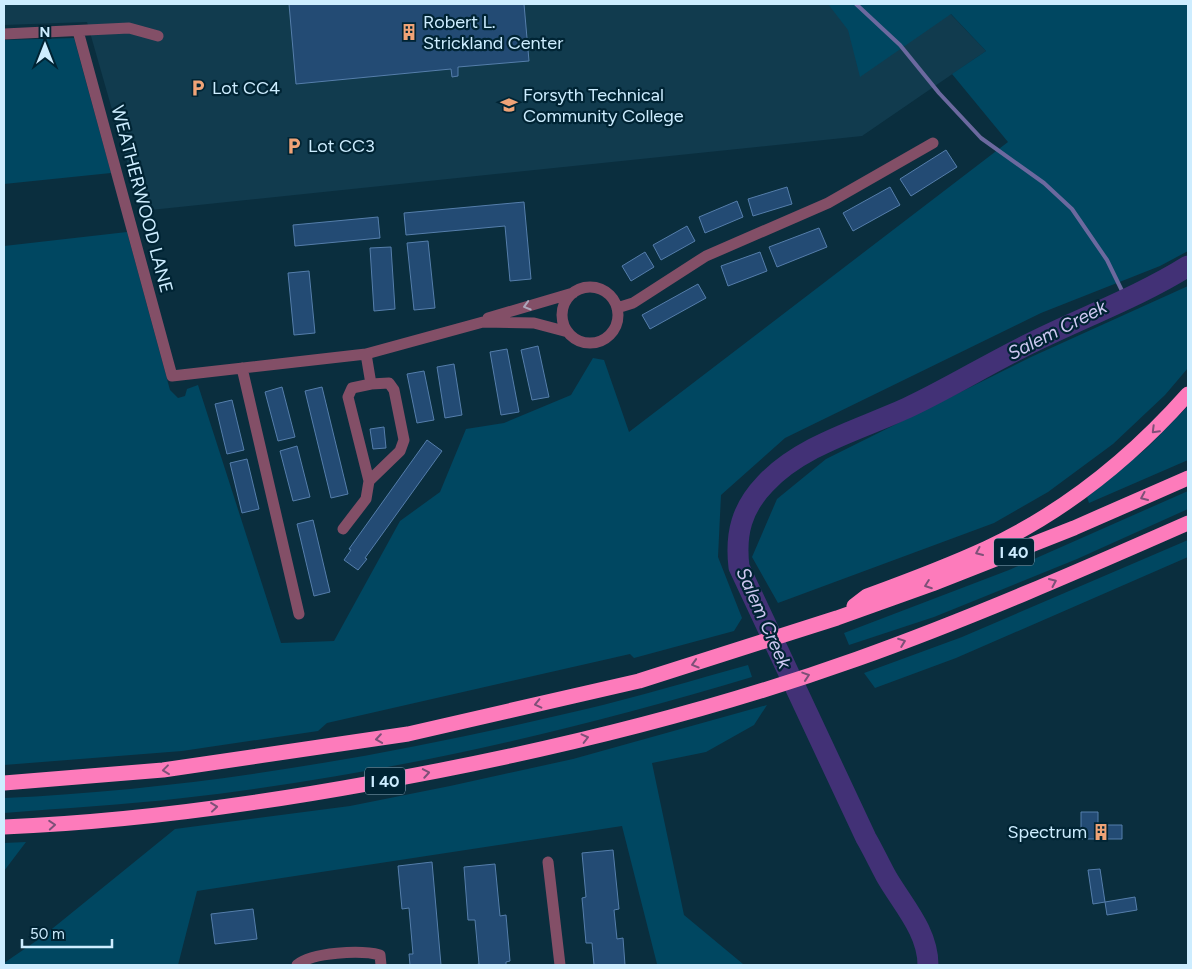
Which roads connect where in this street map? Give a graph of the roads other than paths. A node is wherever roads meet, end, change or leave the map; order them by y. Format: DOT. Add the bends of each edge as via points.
graph roads {
  1 [pos="78,31"];
  2 [pos="4,34"];
  3 [pos="158,36"];
  4 [pos="933,143"];
  5 [pos="573,293"];
  6 [pos="617,308"];
  7 [pos="482,322"];
  8 [pos="568,332"];
  9 [pos="366,354"];
  10 [pos="242,368"];
  11 [pos="371,384"];
  12 [pos="1188,394"];
  13 [pos="1188,478"];
  14 [pos="369,481"];
  15 [pos="1188,523"];
  16 [pos="343,529"];
  17 [pos="299,614"];
  18 [pos="837,618"];
  19 [pos="4,783"];
  20 [pos="4,827"];
  21 [pos="548,862"];
  22 [pos="297,965"];
  23 [pos="381,965"];
  24 [pos="560,965"];
  1 -- 2 [label="street"];
  1 -- 3 [label="street" via="129,28"];
  1 -- 10 [label="street, WEATHERWOOD LANE" via="172,376"];
  4 -- 6 [label="street" via="828,203 706,256 633,303"];
  5 -- 6 [label="street" via="581,288 599,288 614,299"];
  5 -- 7 [label="street, one-way"];
  5 -- 8 [label="street" via="563,307 562,316"];
  6 -- 8 [label="street" via="616,327 603,340 584,343"];
  7 -- 8 [label="street" via="534,323"];
  7 -- 9 [label="street"];
  9 -- 10 [label="street"];
  9 -- 11 [label="street"];
  10 -- 17 [label="street"];
  11 -- 14 [label="street" via="352,388 348,397"];
  11 -- 14 [label="street" via="389,383 394,390 404,440 400,451"];
  12 -- 18 [label="highway, one-way" via="1145,440 1114,467 1041,519 965,558 867,596"];
  13 -- 18 [label="highway, I 40, one-way" via="1001,557"];
  14 -- 16 [label="street" via="366,499"];
  20 -- 15 [label="highway, I 40, one-way" via="54,825 271,801 466,766 694,711 856,659 1035,590"];
  18 -- 19 [label="highway, I 40, one-way" via="639,681 408,734 163,770"];
  21 -- 24 [label="street"];
  22 -- 23 [label="street" via="324,955 368,952 380,955"];
}
